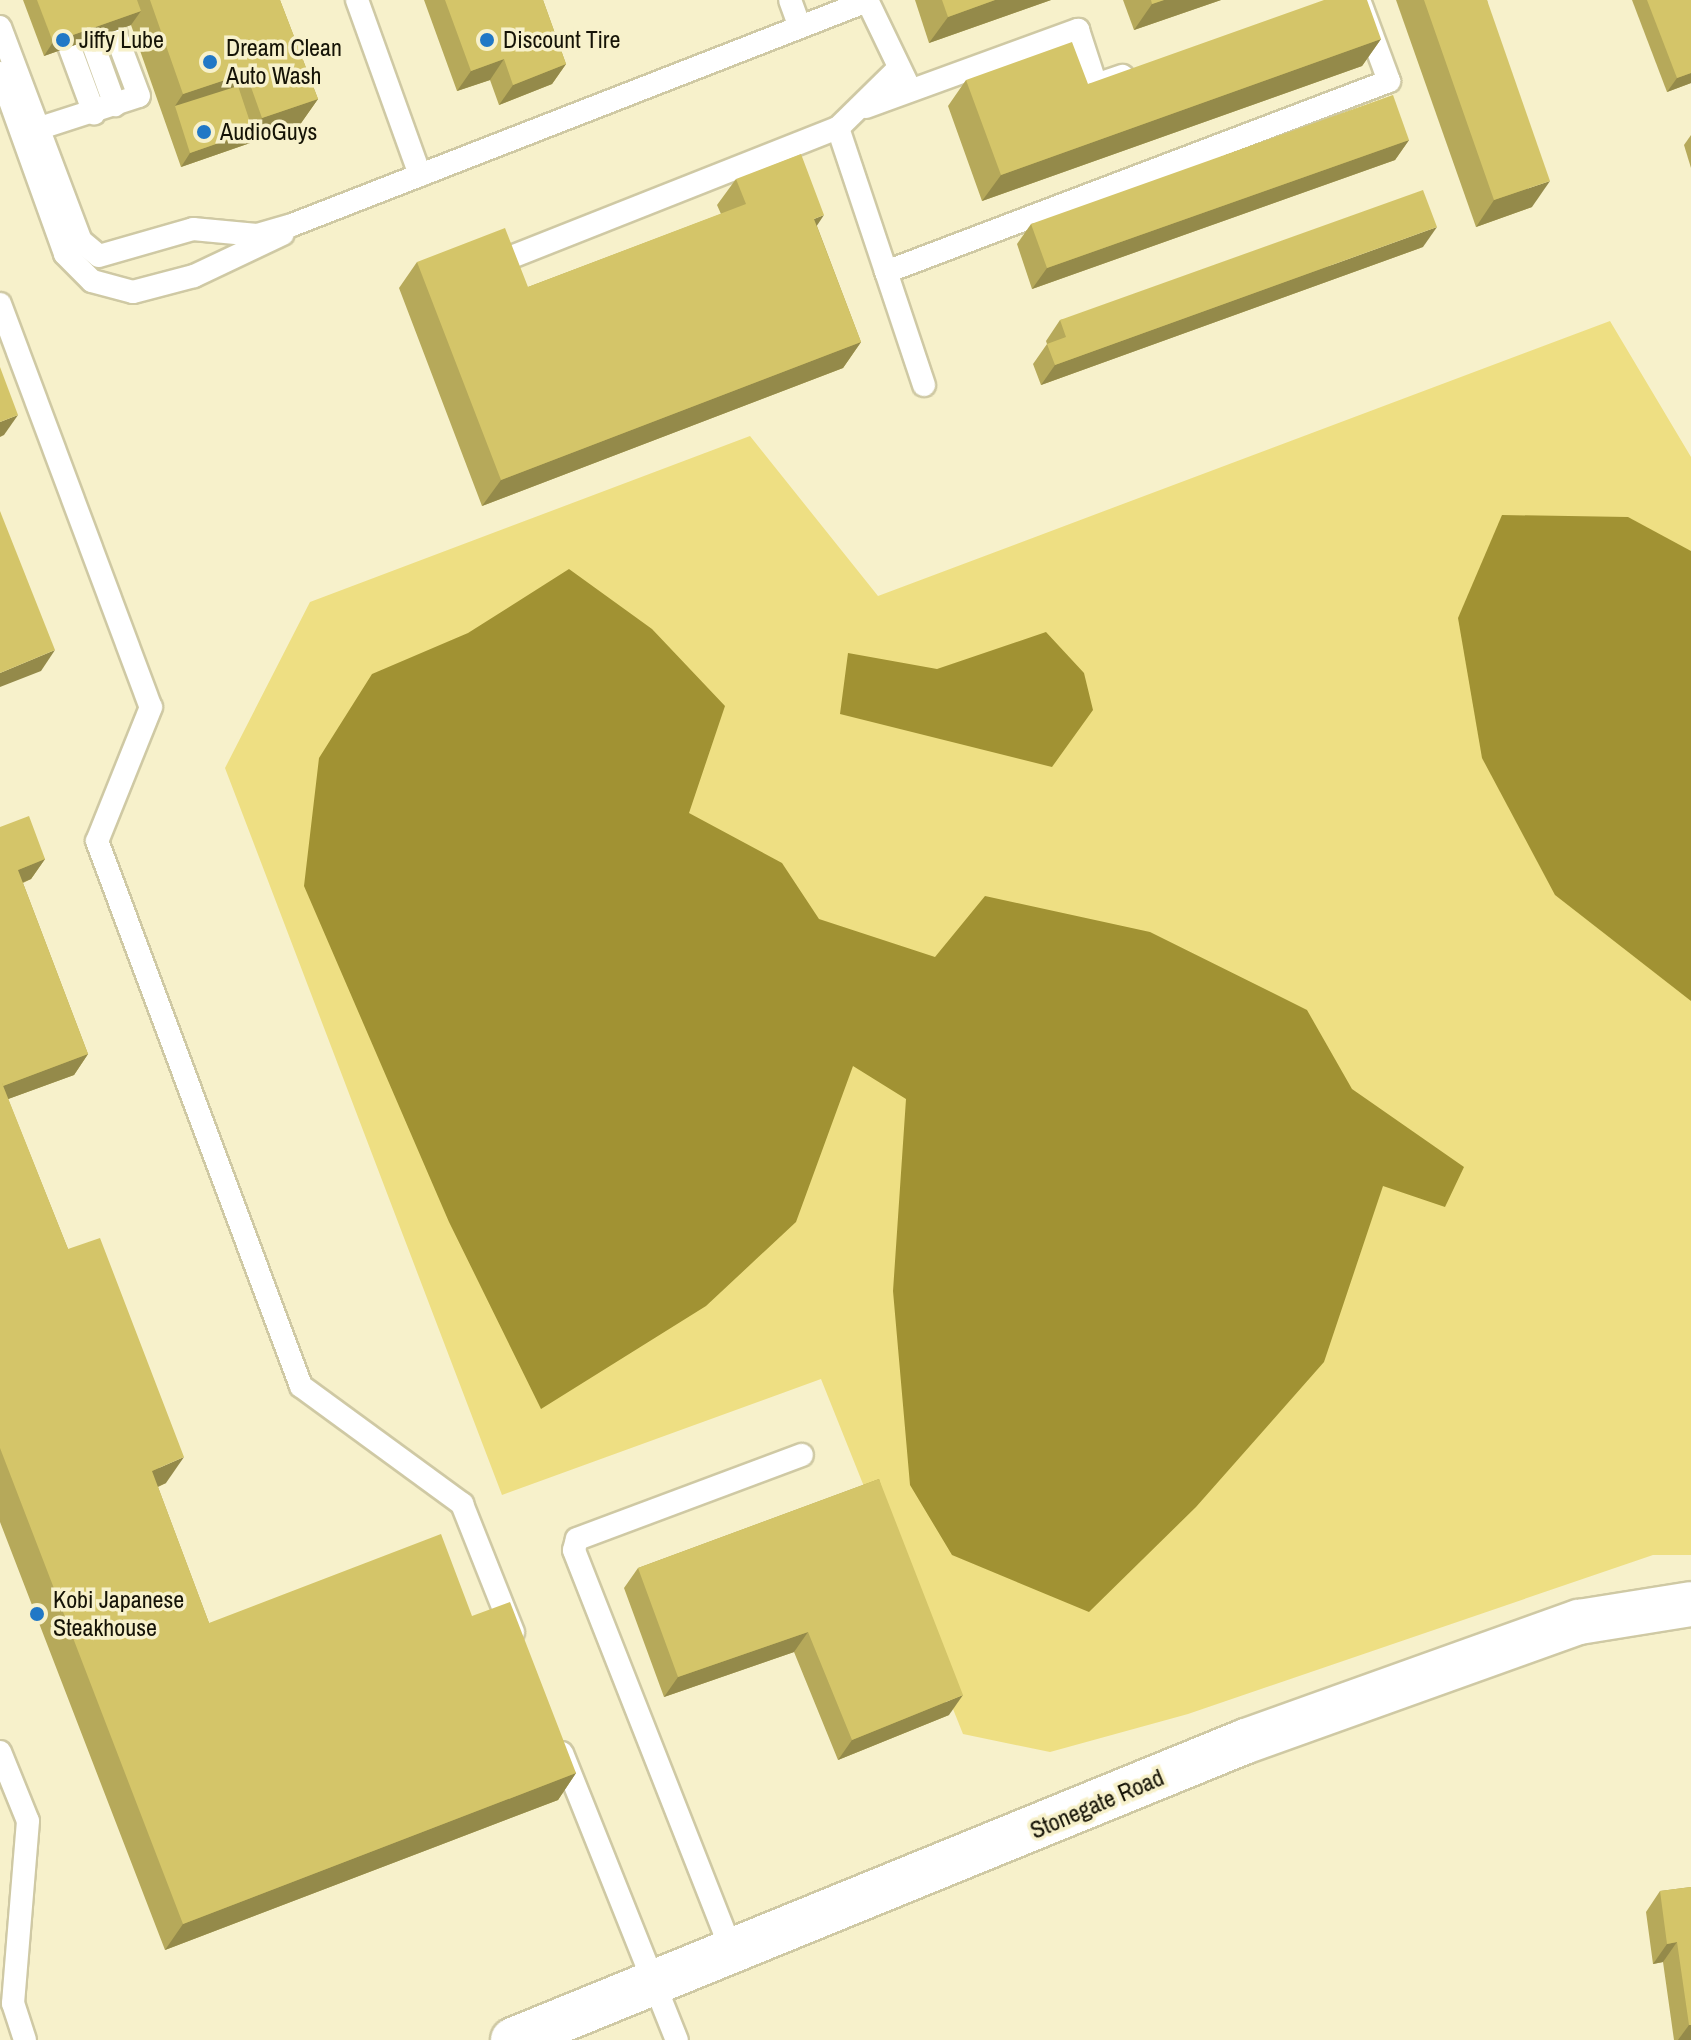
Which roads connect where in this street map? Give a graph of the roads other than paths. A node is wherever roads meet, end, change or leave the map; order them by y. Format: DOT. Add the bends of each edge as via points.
graph roads {
  1 [pos="52,0"];
  2 [pos="77,0"];
  3 [pos="103,0"];
  4 [pos="357,0"];
  5 [pos="790,0"];
  6 [pos="867,0"];
  7 [pos="1359,0"];
  8 [pos="0,27"];
  9 [pos="800,27"];
  10 [pos="898,69"];
  11 [pos="1139,70"];
  12 [pos="0,73"];
  13 [pos="911,88"];
  14 [pos="115,105"];
  15 [pos="866,107"];
  16 [pos="94,113"];
  17 [pos="838,128"];
  18 [pos="37,129"];
  19 [pos="420,175"];
  20 [pos="292,225"];
  21 [pos="504,260"];
  22 [pos="886,272"];
  23 [pos="0,304"];
  24 [pos="924,385"];
  25 [pos="802,1455"];
  26 [pos="1691,1604"];
  27 [pos="525,1662"];
  28 [pos="554,1733"];
  29 [pos="0,1752"];
  30 [pos="733,1954"];
  31 [pos="656,1984"];
  32 [pos="25,2040"];
  33 [pos="513,2040"];
  34 [pos="677,2040"];
  1 -- 16 [label="lane"];
  2 -- 14 [label="lane"];
  3 -- 14 [label="lane" via="139,96"];
  4 -- 19 [label="lane"];
  5 -- 9 [label="lane"];
  6 -- 9 [label="lane"];
  6 -- 10 [label="lane"];
  7 -- 22 [label="lane" via="1389,81"];
  8 -- 18 [label="lane"];
  9 -- 19 [label="lane"];
  10 -- 13 [label="lane"];
  10 -- 15 [label="lane"];
  11 -- 13 [label="lane" via="1096,85 1078,30"];
  12 -- 20 [label="lane" via="65,254 92,281 133,292 194,276 273,244"];
  13 -- 15 [label="lane"];
  14 -- 16 [label="lane"];
  15 -- 17 [label="lane"];
  16 -- 18 [label="lane"];
  17 -- 21 [label="lane"];
  17 -- 22 [label="lane"];
  18 -- 20 [label="lane" via="81,241 99,256 193,229 257,235"];
  19 -- 20 [label="lane"];
  22 -- 24 [label="lane"];
  23 -- 27 [label="lane" via="151,707 97,841 301,1386 462,1504"];
  25 -- 30 [label="lane" via="577,1539 574,1550"];
  26 -- 30 [label="street, Stonegate Road" via="1579,1622 1246,1741"];
  28 -- 31 [label="lane"];
  29 -- 32 [label="lane" via="28,1821 13,2003"];
  30 -- 31 [label="street, Stonegate Road"];
  31 -- 33 [label="street, Stonegate Road"];
  31 -- 34 [label="lane"];
}
